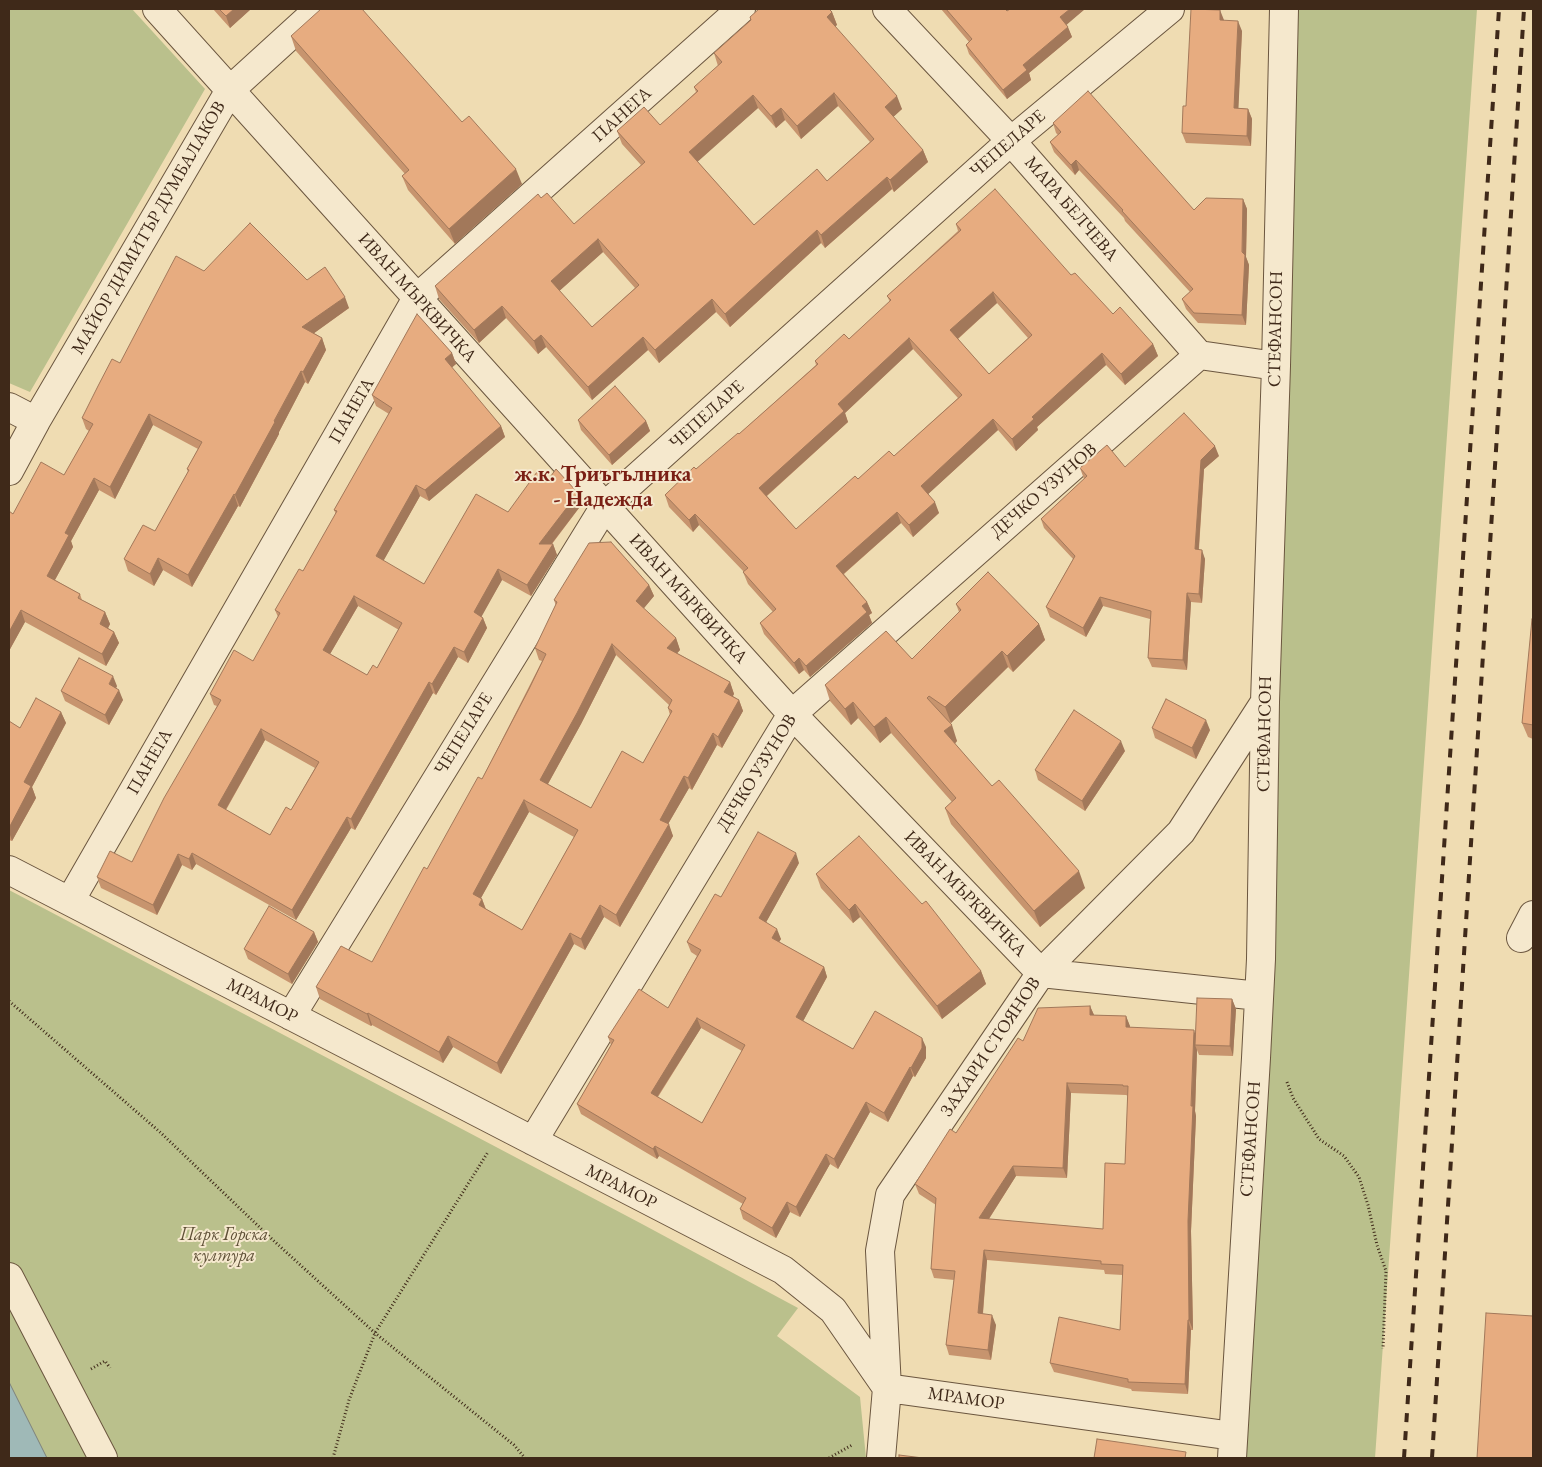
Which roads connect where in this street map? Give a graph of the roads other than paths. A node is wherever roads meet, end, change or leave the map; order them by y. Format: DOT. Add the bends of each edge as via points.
graph roads {
  1 [pos="157,9"];
  2 [pos="320,9"];
  3 [pos="741,9"];
  4 [pos="887,9"];
  5 [pos="1170,9"];
  6 [pos="1284,9"];
  7 [pos="230,90"];
  8 [pos="1011,141"];
  9 [pos="417,298"];
  10 [pos="1199,355"];
  11 [pos="1276,366"];
  12 [pos="9,408"];
  13 [pos="36,421"];
  14 [pos="9,471"];
  15 [pos="605,506"];
  16 [pos="1265,702"];
  17 [pos="792,714"];
  18 [pos="9,870"];
  19 [pos="70,901"];
  20 [pos="1041,973"];
  21 [pos="1259,996"];
  22 [pos="291,1016"];
  23 [pos="533,1141"];
  24 [pos="9,1277"];
  25 [pos="887,1388"];
  26 [pos="1232,1447"];
  27 [pos="103,1458"];
  28 [pos="881,1458"];
  1 -- 7 [label="street, ИВАН МЪРКВИЧКА"];
  2 -- 7 [label="street, МАЙОР ДИМИТЪР ДУМБАЛАКОВ"];
  3 -- 9 [label="street, ПАНЕГА"];
  4 -- 8 [label="street, МАРА БЕЛЧЕВА"];
  5 -- 8 [label="street, ЧЕПЕЛАРЕ"];
  6 -- 11 [label="street, СТЕФАНСОН"];
  7 -- 9 [label="street, ИВАН МЪРКВИЧКА"];
  7 -- 13 [label="street, МАЙОР ДИМИТЪР ДУМБАЛАКОВ"];
  8 -- 10 [label="street, МАРА БЕЛЧЕВА"];
  8 -- 15 [label="street, ЧЕПЕЛАРЕ"];
  9 -- 15 [label="street, ИВАН МЪРКВИЧКА"];
  9 -- 19 [label="street, ПАНЕГА"];
  10 -- 11 [label="street"];
  10 -- 17 [label="street, ДЕЧКО УЗУНОВ"];
  11 -- 16 [label="street, СТЕФАНСОН"];
  12 -- 13 [label="street"];
  13 -- 14 [label="street, МАЙОР ДИМИТЪР ДУМБАЛАКОВ"];
  15 -- 17 [label="street, ИВАН МЪРКВИЧКА"];
  15 -- 22 [label="street, ЧЕПЕЛАРЕ"];
  16 -- 20 [label="street, ЗАХАРИ СТОЯНОВ" via="1181,832"];
  16 -- 21 [label="street, СТЕФАНСОН"];
  17 -- 20 [label="street, ИВАН МЪРКВИЧКА"];
  17 -- 23 [label="street, ДЕЧКО УЗУНОВ"];
  18 -- 19 [label="street, МРАМОР"];
  19 -- 22 [label="street, МРАМОР"];
  20 -- 21 [label="street"];
  20 -- 25 [label="street, ЗАХАРИ СТОЯНОВ" via="890,1195 880,1251"];
  21 -- 26 [label="street, СТЕФАНСОН"];
  22 -- 23 [label="street, МРАМОР"];
  23 -- 25 [label="street, МРАМОР" via="783,1270 833,1310"];
  24 -- 27 [label="street"];
  25 -- 26 [label="street, МРАМОР"];
  25 -- 28 [label="street, ЗАХАРИ СТОЯНОВ"];
}
